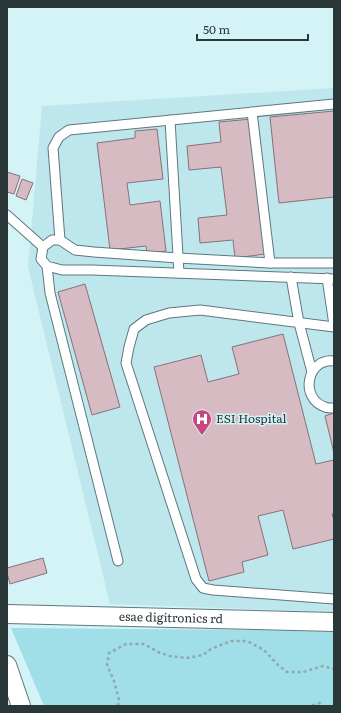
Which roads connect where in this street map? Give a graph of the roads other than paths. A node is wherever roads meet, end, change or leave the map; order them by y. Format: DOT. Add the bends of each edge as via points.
graph roads {
  1 [pos="334,104"];
  2 [pos="252,112"];
  3 [pos="170,120"];
  4 [pos="7,215"];
  5 [pos="60,240"];
  6 [pos="43,247"];
  7 [pos="178,258"];
  8 [pos="270,263"];
  9 [pos="334,263"];
  10 [pos="48,266"];
  11 [pos="179,273"];
  12 [pos="290,277"];
  13 [pos="330,278"];
  14 [pos="299,323"];
  15 [pos="334,326"];
  16 [pos="334,361"];
  17 [pos="312,372"];
  18 [pos="334,408"];
  19 [pos="118,560"];
  20 [pos="334,599"];
  21 [pos="7,614"];
  22 [pos="334,622"];
  23 [pos="7,665"];
  24 [pos="21,706"];
  1 -- 2 [label="lane"];
  2 -- 3 [label="lane"];
  2 -- 8 [label="lane"];
  3 -- 5 [label="lane" via="69,130 59,137 53,148"];
  3 -- 7 [label="lane"];
  4 -- 6 [label="lane"];
  5 -- 6 [label="lane" via="52,240"];
  5 -- 7 [label="lane" via="75,250"];
  6 -- 10 [label="lane" via="41,259"];
  7 -- 8 [label="lane"];
  7 -- 11 [label="lane"];
  8 -- 9 [label="lane"];
  10 -- 11 [label="lane" via="62,270"];
  10 -- 19 [label="lane" via="50,293"];
  11 -- 12 [label="lane"];
  12 -- 13 [label="lane"];
  12 -- 14 [label="lane"];
  13 -- 15 [label="lane"];
  14 -- 15 [label="lane"];
  14 -- 17 [label="lane"];
  14 -- 20 [label="lane" via="200,310 169,313 146,320 134,329 126,363 196,579 203,588"];
  16 -- 17 [label="lane" via="320,364"];
  17 -- 18 [label="lane" via="308,382 309,392 315,401 324,407"];
  21 -- 22 [label="street, esae digitronics rd"];
  23 -- 24 [label="street"];
}
